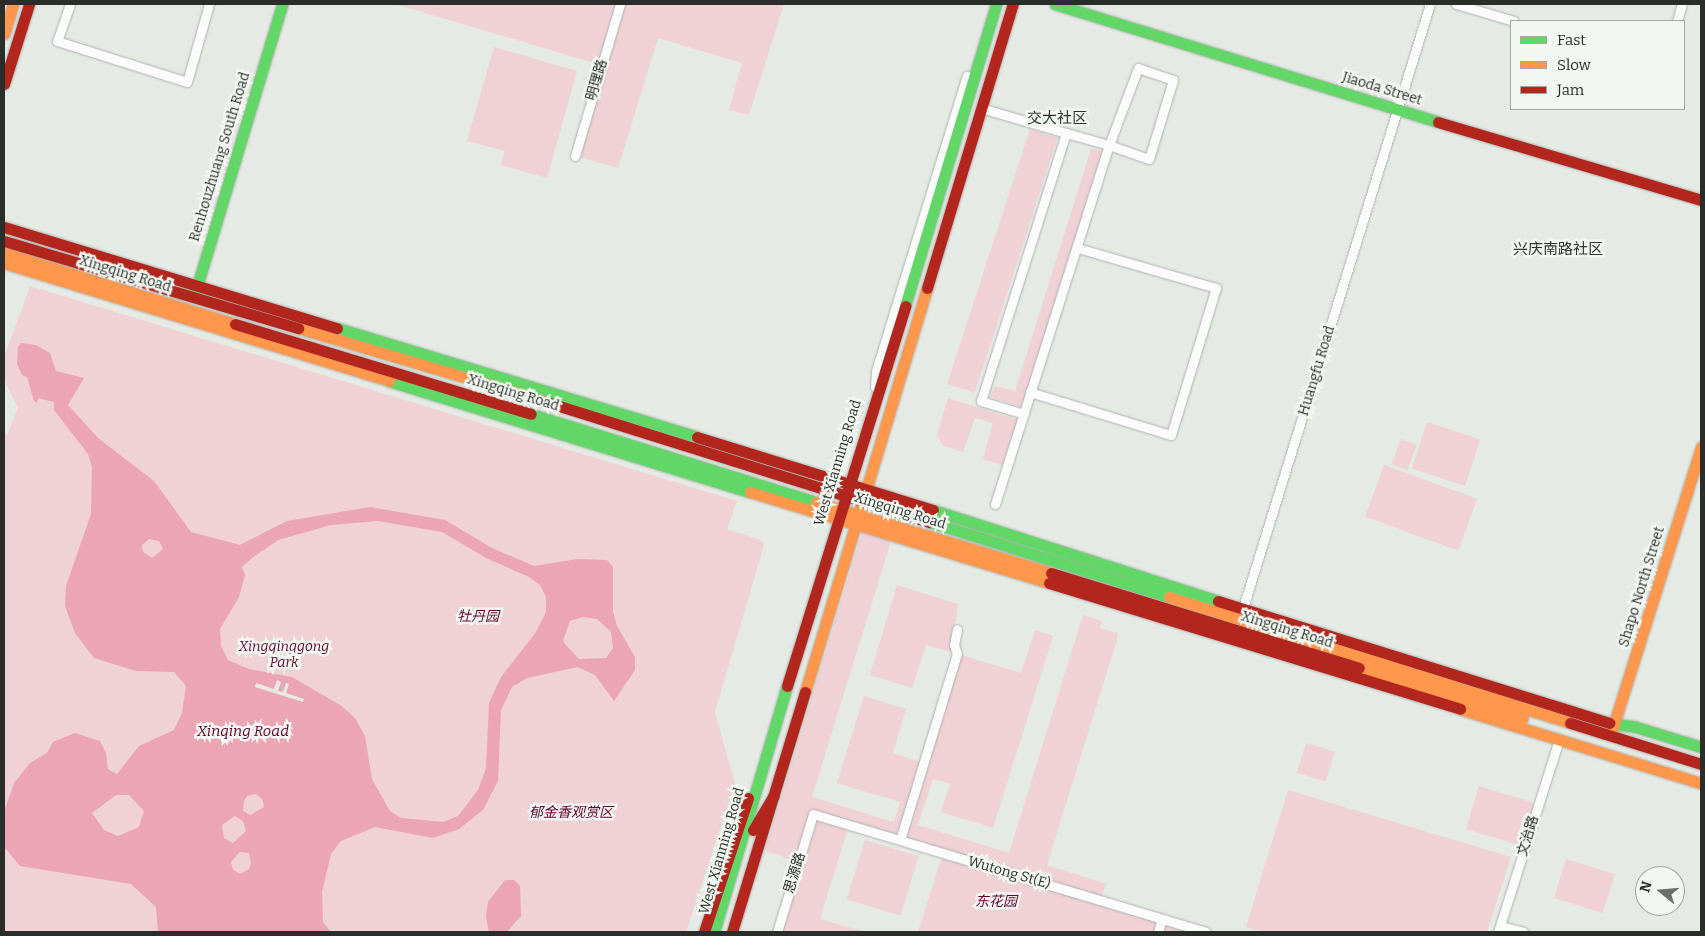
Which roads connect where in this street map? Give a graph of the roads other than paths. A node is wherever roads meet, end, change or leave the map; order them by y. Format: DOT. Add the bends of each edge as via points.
graph roads {
  1 [pos="13,4"];
  2 [pos="29,4"];
  3 [pos="70,4"];
  4 [pos="209,4"];
  5 [pos="282,4"];
  6 [pos="620,4"];
  7 [pos="988,4"];
  8 [pos="996,4"];
  9 [pos="1005,4"];
  10 [pos="1013,4"];
  11 [pos="1055,4"];
  12 [pos="1430,4"];
  13 [pos="1456,4"];
  14 [pos="1682,4"];
  15 [pos="1511,20"];
  16 [pos="1677,20"];
  17 [pos="4,34"];
  18 [pos="4,84"];
  19 [pos="982,108"];
  20 [pos="1398,110"];
  21 [pos="1066,133"];
  22 [pos="1109,145"];
  23 [pos="575,156"];
  24 [pos="1701,200"];
  25 [pos="4,226"];
  26 [pos="4,241"];
  27 [pos="69,246"];
  28 [pos="1077,248"];
  29 [pos="4,253"];
  30 [pos="4,263"];
  31 [pos="87,266"];
  32 [pos="197,285"];
  33 [pos="190,309"];
  34 [pos="1030,392"];
  35 [pos="874,398"];
  36 [pos="1024,414"];
  37 [pos="1701,447"];
  38 [pos="857,486"];
  39 [pos="853,499"];
  40 [pos="995,504"];
  41 [pos="848,516"];
  42 [pos="1240,620"];
  43 [pos="957,629"];
  44 [pos="1614,724"];
  45 [pos="1610,736"];
  46 [pos="1559,740"];
  47 [pos="1701,747"];
  48 [pos="1701,764"];
  49 [pos="760,770"];
  50 [pos="1701,772"];
  51 [pos="1701,783"];
  52 [pos="774,795"];
  53 [pos="813,814"];
  54 [pos="753,830"];
  55 [pos="900,840"];
  56 [pos="1162,919"];
  57 [pos="1500,929"];
  58 [pos="704,932"];
  59 [pos="714,932"];
  60 [pos="722,932"];
  61 [pos="732,932"];
  62 [pos="777,932"];
  63 [pos="1158,932"];
  64 [pos="1206,932"];
  65 [pos="1523,932"];
  1 -- 17 [label="main road"];
  2 -- 18 [label="main road"];
  3 -- 4 [label="street" via="57,41 187,82"];
  5 -- 32 [label="main road, Renhouzhuang South Road"];
  6 -- 23 [label="street, 明理路"];
  7 -- 35 [label="street" via="876,371"];
  8 -- 35 [label="main road, West Xianning Road" via="888,362"];
  9 -- 38 [label="main road, West Xianning Road"];
  10 -- 19 [label="main road"];
  11 -- 20 [label="main road, Jiaoda Street"];
  12 -- 20 [label="street, Huangfu Road"];
  13 -- 15 [label="street"];
  14 -- 16 [label="street"];
  19 -- 21 [label="street"];
  19 -- 38 [label="main road"];
  20 -- 24 [label="main road, Jiaoda Street"];
  20 -- 42 [label="street, Huangfu Road"];
  21 -- 22 [label="street"];
  21 -- 36 [label="street" via="981,401"];
  22 -- 22 [label="street" via="1150,159 1173,80 1138,68"];
  22 -- 28 [label="street"];
  25 -- 27 [label="main road"];
  26 -- 31 [label="main road, Xingqing Road"];
  27 -- 31 [label="main road"];
  27 -- 32 [label="main road"];
  28 -- 34 [label="street"];
  28 -- 34 [label="street" via="1216,288 1170,435"];
  29 -- 33 [label="main road, Xingqing Road"];
  30 -- 33 [label="main road"];
  31 -- 33 [label="main road, Xingqing Road"];
  32 -- 33 [label="main road, Renhouzhuang South Road"];
  32 -- 38 [label="main road"];
  33 -- 39 [label="main road, Xingqing Road" via="516,392"];
  33 -- 41 [label="main road, Xingqing Road"];
  34 -- 36 [label="street"];
  35 -- 38 [label="main road, West Xianning Road"];
  36 -- 40 [label="street"];
  37 -- 44 [label="main road, Shapo North Street"];
  38 -- 39 [label="main road, West Xianning Road"];
  38 -- 42 [label="main road"];
  39 -- 41 [label="main road, West Xianning Road"];
  39 -- 42 [label="main road, Xingqing Road"];
  41 -- 42 [label="main road, Xingqing Road"];
  41 -- 46 [label="main road"];
  41 -- 49 [label="main road, West Xianning Road"];
  41 -- 52 [label="main road"];
  41 -- 54 [label="main road, West Xianning Road"];
  42 -- 44 [label="main road"];
  42 -- 45 [label="main road, Xingqing Road"];
  42 -- 50 [label="main road, Xingqing Road"];
  43 -- 55 [label="street" via="954,645 957,654"];
  44 -- 45 [label="main road, Shapo North Street"];
  44 -- 47 [label="main road"];
  45 -- 48 [label="main road, Xingqing Road"];
  46 -- 51 [label="main road"];
  46 -- 57 [label="street, 文治路"];
  49 -- 58 [label="main road" via="737,824"];
  49 -- 59 [label="main road, West Xianning Road"];
  52 -- 54 [label="main road"];
  52 -- 61 [label="main road"];
  53 -- 55 [label="street, Wutong St(E)"];
  53 -- 62 [label="street, 思源路"];
  54 -- 60 [label="main road, West Xianning Road"];
  55 -- 56 [label="street, Wutong St(E)"];
  56 -- 63 [label="street"];
  56 -- 64 [label="street, Wutong St(E)"];
  57 -- 65 [label="street"];
}
